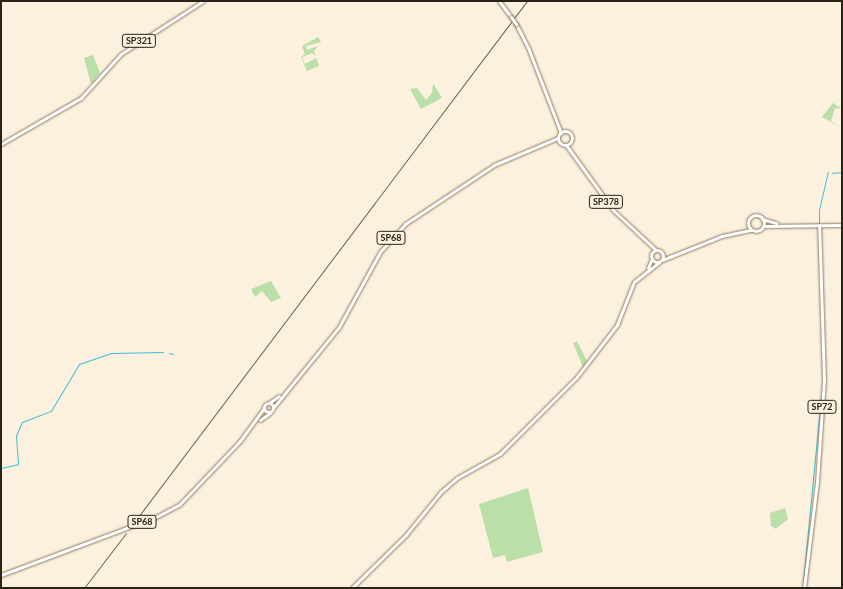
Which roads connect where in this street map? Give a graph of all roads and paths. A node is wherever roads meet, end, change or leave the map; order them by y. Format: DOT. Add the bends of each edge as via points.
graph roads {
  1 [pos="203,1"];
  2 [pos="500,1"];
  3 [pos="557,119"];
  4 [pos="566,131"];
  5 [pos="561,133"];
  6 [pos="558,138"];
  7 [pos="571,141"];
  8 [pos="560,143"];
  9 [pos="1,144"];
  10 [pos="548,144"];
  11 [pos="566,145"];
  12 [pos="574,154"];
  13 [pos="762,219"];
  14 [pos="748,223"];
  15 [pos="782,223"];
  16 [pos="819,225"];
  17 [pos="841,225"];
  18 [pos="763,226"];
  19 [pos="751,230"];
  20 [pos="736,232"];
  21 [pos="645,243"];
  22 [pos="656,250"];
  23 [pos="662,253"];
  24 [pos="651,254"];
  25 [pos="674,254"];
  26 [pos="652,259"];
  27 [pos="662,260"];
  28 [pos="658,263"];
  29 [pos="647,269"];
  30 [pos="286,390"];
  31 [pos="269,404"];
  32 [pos="264,408"];
  33 [pos="273,408"];
  34 [pos="270,412"];
  35 [pos="254,425"];
  36 [pos="1,575"];
  37 [pos="352,588"];
  38 [pos="804,588"];
  1 -- 9 [label="main road, SP321" via="121,54 81,98"];
  2 -- 3 [label="main road, SP378, bridge" via="526,43"];
  3 -- 4 [label="main road, SP378"];
  3 -- 5 [label="main road, SP378"];
  4 -- 5 [label="main road"];
  4 -- 7 [label="main road, SP378"];
  5 -- 6 [label="main road"];
  6 -- 8 [label="main road"];
  6 -- 10 [label="main road, SP68"];
  7 -- 11 [label="main road"];
  7 -- 12 [label="main road, SP378"];
  8 -- 10 [label="main road, SP68"];
  8 -- 11 [label="main road, SP378"];
  10 -- 30 [label="main road, SP68" via="494,165 405,224 380,252 339,327"];
  11 -- 12 [label="main road, SP378"];
  12 -- 21 [label="main road, SP378" via="599,193"];
  13 -- 14 [label="main road, SP378" via="754,216"];
  13 -- 15 [label="main road, SP378"];
  13 -- 18 [label="main road"];
  14 -- 19 [label="main road"];
  14 -- 20 [label="main road, SP378"];
  15 -- 17 [label="main road, SP378"];
  15 -- 18 [label="main road, SP378"];
  16 -- 38 [label="main road, SP72" via="824,380 817,482"];
  18 -- 19 [label="main road, SP378" via="757,231"];
  19 -- 20 [label="main road, SP378"];
  20 -- 25 [label="main road, SP378"];
  21 -- 22 [label="main road, SP378"];
  21 -- 24 [label="main road, SP378"];
  22 -- 23 [label="main road, SP378"];
  22 -- 24 [label="main road"];
  23 -- 25 [label="main road, SP378"];
  23 -- 27 [label="main road"];
  24 -- 26 [label="main road, SP378"];
  25 -- 27 [label="main road, SP378"];
  26 -- 28 [label="main road"];
  26 -- 29 [label="main road"];
  27 -- 28 [label="main road, SP378"];
  28 -- 29 [label="main road"];
  29 -- 37 [label="main road" via="629,290 612,334 577,377 500,454 457,478 427,505 416,525"];
  30 -- 31 [label="main road, SP68"];
  30 -- 33 [label="main road, SP68"];
  31 -- 32 [label="main road, SP68"];
  31 -- 33 [label="main road"];
  32 -- 34 [label="main road"];
  32 -- 35 [label="main road, SP68"];
  33 -- 34 [label="main road, SP68"];
  34 -- 35 [label="main road, SP68"];
  35 -- 36 [label="main road, SP68" via="192,494 169,511"];
}
